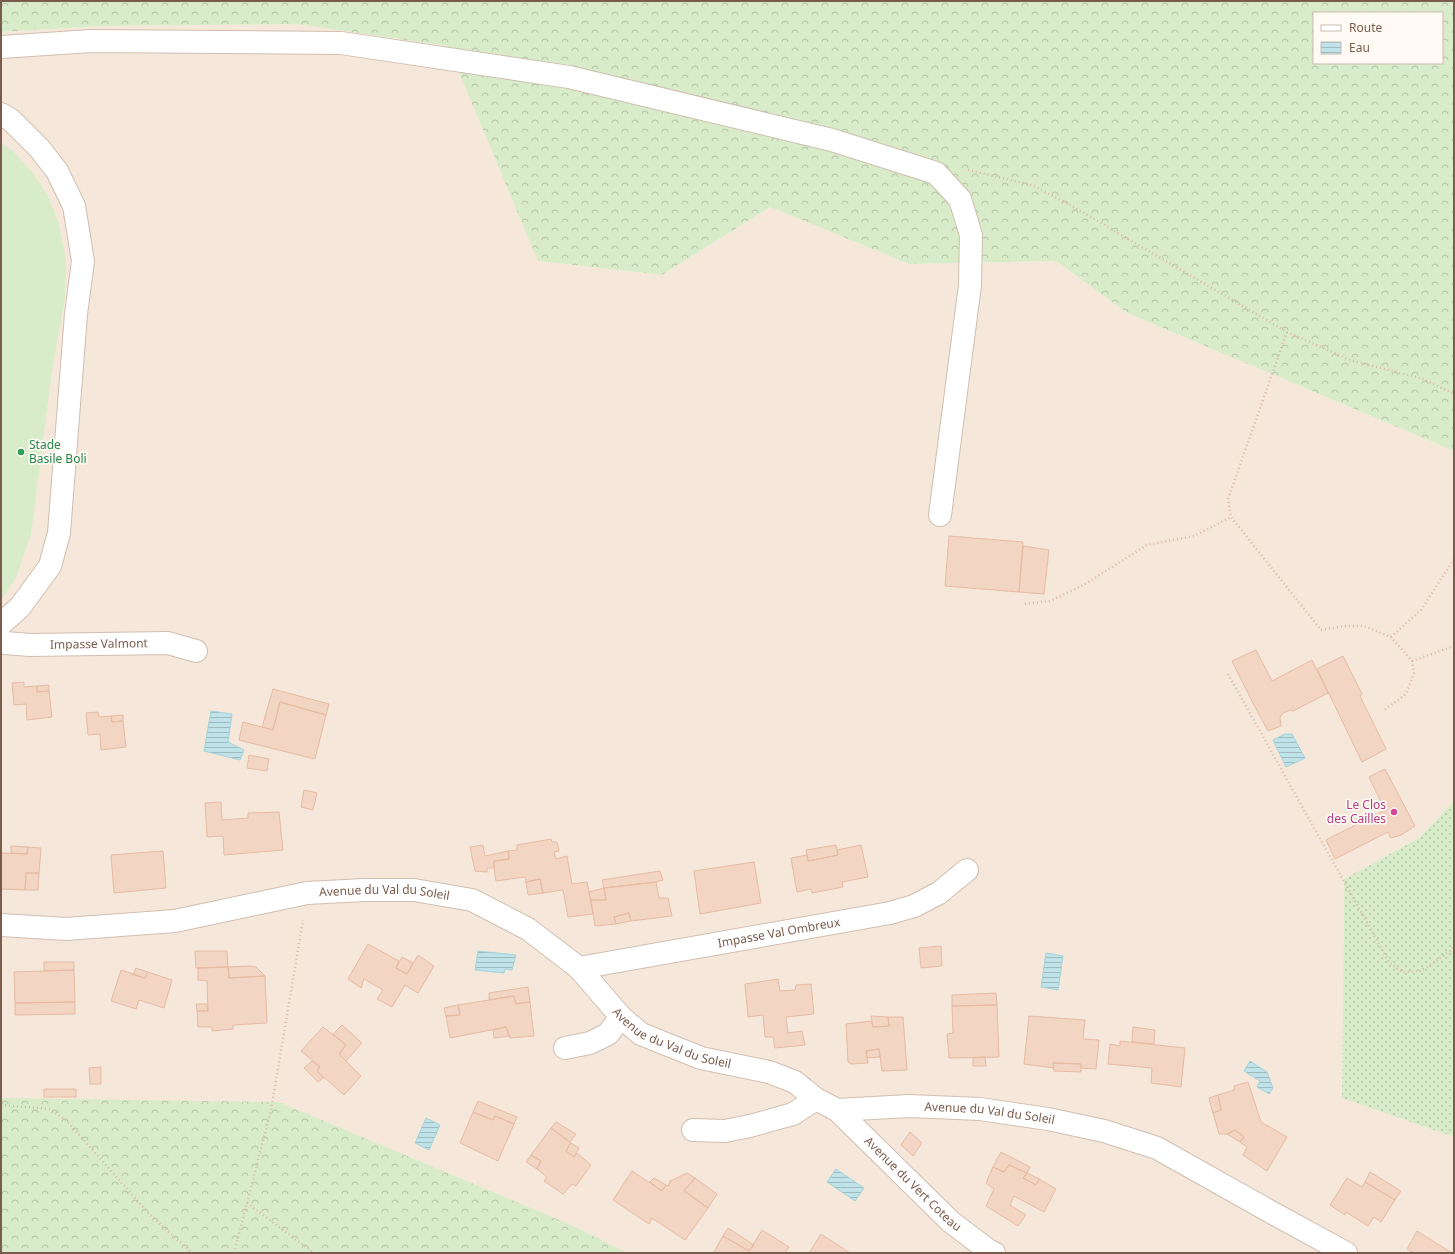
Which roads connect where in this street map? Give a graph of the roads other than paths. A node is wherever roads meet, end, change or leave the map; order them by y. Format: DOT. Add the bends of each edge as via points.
graph roads {
  1 [pos="1,47"];
  2 [pos="1,114"];
  3 [pos="940,515"];
  4 [pos="1,624"];
  5 [pos="1,640"];
  6 [pos="196,651"];
  7 [pos="967,870"];
  8 [pos="1,925"];
  9 [pos="579,968"];
  10 [pos="621,1017"];
  11 [pos="565,1048"];
  12 [pos="816,1099"];
  13 [pos="837,1110"];
  14 [pos="693,1130"];
  15 [pos="994,1253"];
  16 [pos="1346,1253"];
  1 -- 3 [label="street" via="91,41 341,43 569,77 832,140 936,173 960,200 971,235 972,257"];
  2 -- 4 [label="street" via="11,120 40,149 57,172 74,206 83,261 76,314 59,533 50,566 20,607"];
  5 -- 6 [label="street, Impasse Valmont" via="5,643 30,645 168,643"];
  7 -- 9 [label="street, Impasse Val Ombreux" via="939,893 914,906 890,913"];
  8 -- 9 [label="street, Avenue du Val du Soleil" via="66,929 175,921 307,893 414,890 472,900 528,929"];
  9 -- 10 [label="street, Avenue du Val du Soleil"];
  10 -- 11 [label="street" via="608,1034 590,1043"];
  10 -- 12 [label="street, Avenue du Val du Soleil" via="641,1034 701,1058 769,1072 795,1082"];
  12 -- 13 [label="street, Avenue du Val du Soleil"];
  12 -- 14 [label="street" via="793,1114 750,1126 725,1131"];
  13 -- 15 [label="street, Avenue du Vert Coteau" via="951,1222"];
  13 -- 16 [label="street, Avenue du Val du Soleil" via="909,1106 980,1109 1048,1119 1104,1131 1156,1148"];
}
